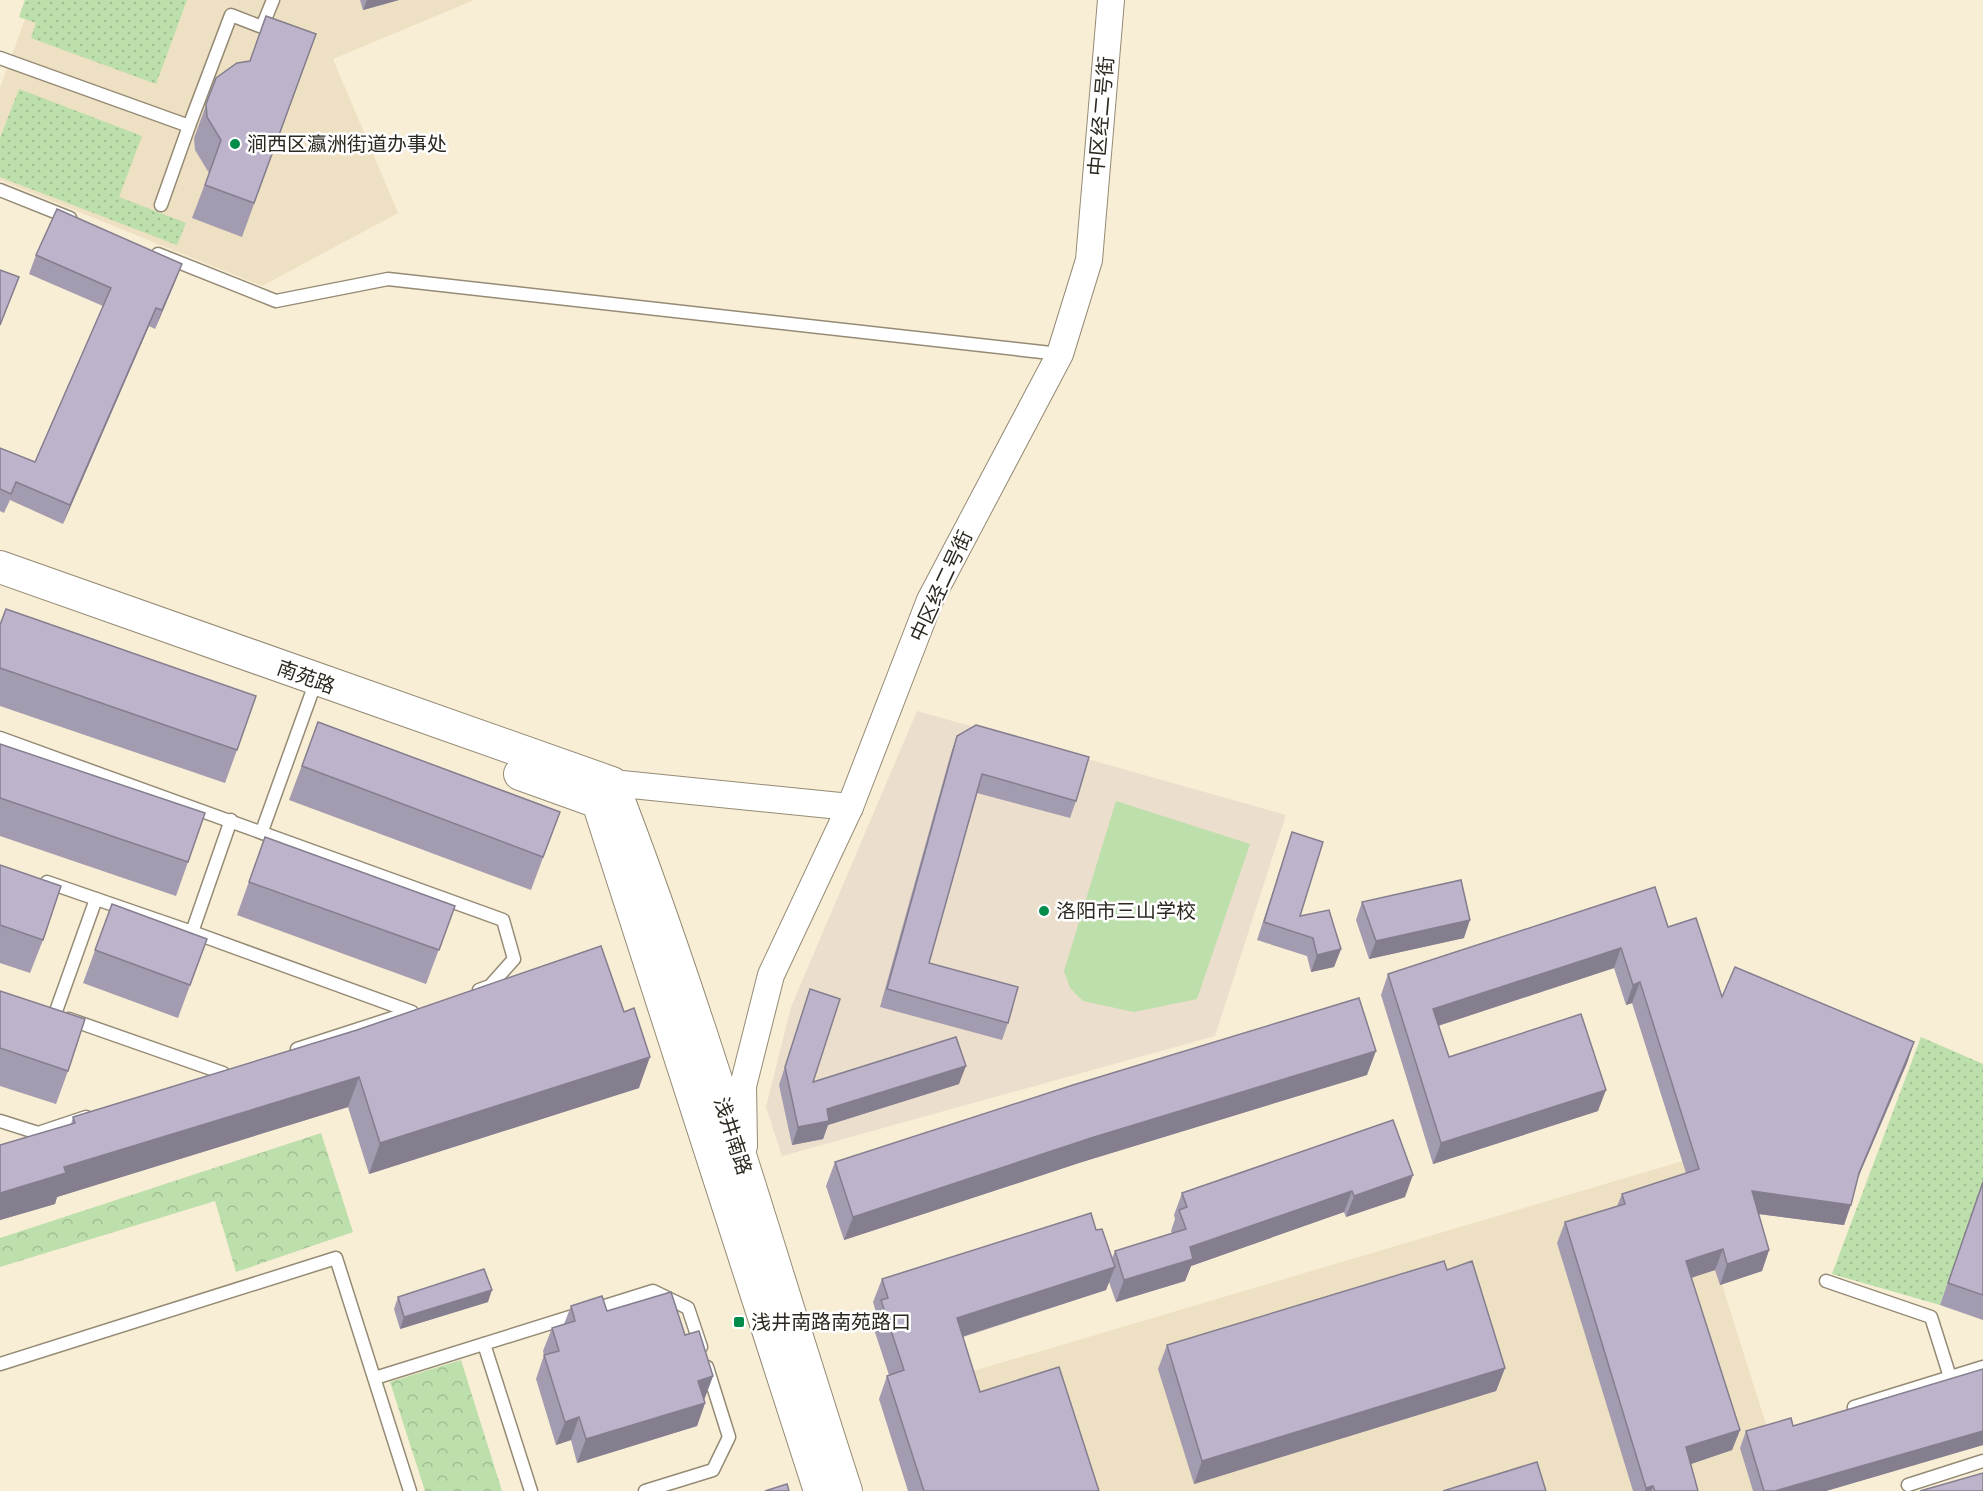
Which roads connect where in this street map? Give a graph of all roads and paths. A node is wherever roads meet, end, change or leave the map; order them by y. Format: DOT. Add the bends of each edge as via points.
graph roads {
  1 [pos="273,0"];
  2 [pos="1111,0"];
  3 [pos="0,58"];
  4 [pos="189,126"];
  5 [pos="0,190"];
  6 [pos="161,205"];
  7 [pos="77,221"];
  8 [pos="143,248"];
  9 [pos="1060,354"];
  10 [pos="0,567"];
  11 [pos="0,588"];
  12 [pos="313,690"];
  13 [pos="0,738"];
  14 [pos="609,794"];
  15 [pos="847,813"];
  16 [pos="231,820"];
  17 [pos="262,831"];
  18 [pos="32,877"];
  19 [pos="96,899"];
  20 [pos="192,932"];
  21 [pos="468,993"];
  22 [pos="290,1051"];
  23 [pos="201,1080"];
  24 [pos="104,1111"];
  25 [pos="0,1121"];
  26 [pos="744,1168"];
  27 [pos="1826,1281"];
  28 [pos="484,1344"];
  29 [pos="0,1364"];
  30 [pos="1983,1367"];
  31 [pos="1950,1377"];
  32 [pos="375,1378"];
  33 [pos="1854,1407"];
  34 [pos="1983,1461"];
  35 [pos="1908,1485"];
  36 [pos="410,1491"];
  37 [pos="531,1491"];
  38 [pos="645,1491"];
  39 [pos="820,1491"];
  40 [pos="846,1491"];
  1 -- 4 [label="lane" via="262,27 231,15"];
  2 -- 9 [label="street, 中区经二号街" via="1089,260"];
  3 -- 4 [label="lane"];
  4 -- 6 [label="lane"];
  5 -- 7 [label="lane"];
  8 -- 9 [label="lane" via="276,301 388,279"];
  9 -- 15 [label="street, 中区经二号街" via="930,600"];
  10 -- 12 [label="street, 南苑路"];
  11 -- 12 [label="street, 南苑路"];
  12 -- 14 [label="street, 南苑路"];
  12 -- 17 [label="lane"];
  13 -- 16 [label="lane"];
  14 -- 15 [label="street"];
  14 -- 26 [label="street, 浅井南路" via="641,861"];
  14 -- 39 [label="street, 浅井南路"];
  15 -- 26 [label="street, 中区经二号街" via="771,975 743,1086"];
  16 -- 17 [label="lane"];
  16 -- 20 [label="lane"];
  17 -- 21 [label="lane" via="503,920 514,959 490,986"];
  18 -- 19 [label="lane"];
  19 -- 20 [label="lane"];
  19 -- 23 [label="lane" via="50,1012 229,1071"];
  20 -- 22 [label="lane" via="417,1010"];
  24 -- 25 [label="lane" via="38,1132"];
  26 -- 40 [label="street, 浅井南路"];
  27 -- 31 [label="lane" via="1931,1317"];
  28 -- 32 [label="lane"];
  28 -- 37 [label="lane"];
  28 -- 38 [label="lane" via="653,1290 688,1308 729,1437 713,1470"];
  29 -- 32 [label="lane" via="336,1258"];
  30 -- 31 [label="lane"];
  31 -- 33 [label="lane"];
  32 -- 36 [label="lane"];
  34 -- 35 [label="lane"];
}
